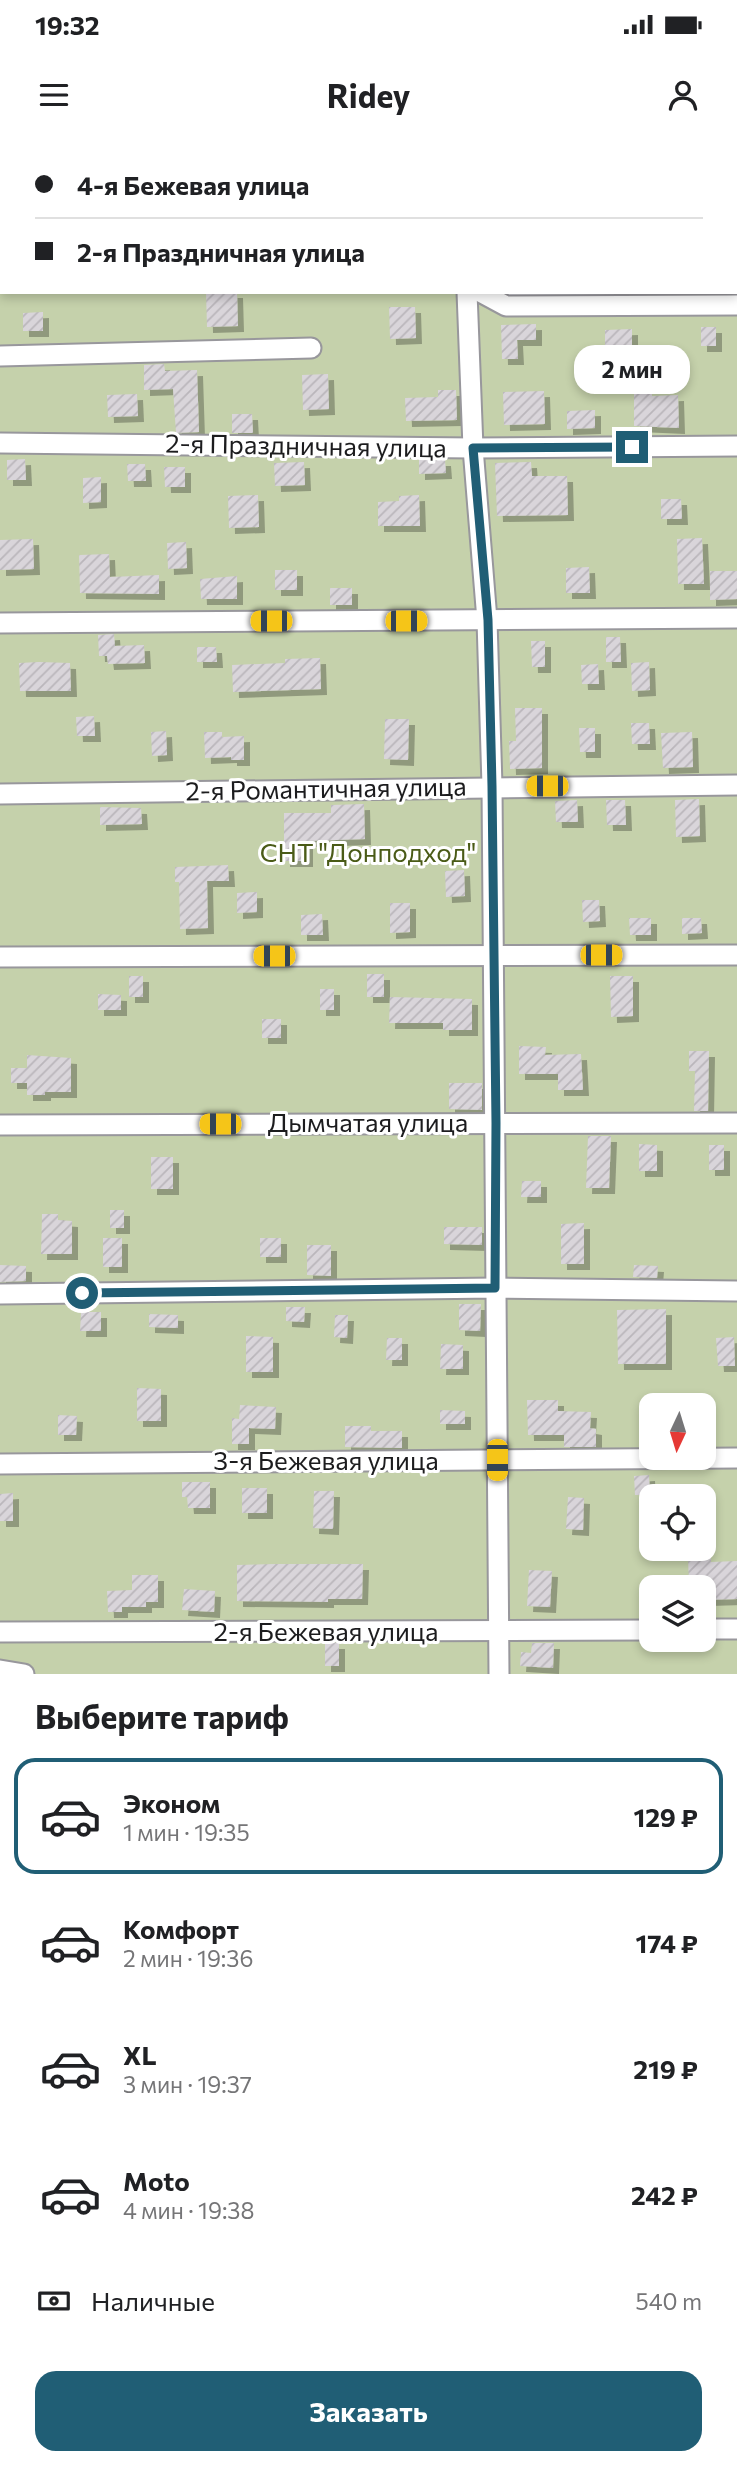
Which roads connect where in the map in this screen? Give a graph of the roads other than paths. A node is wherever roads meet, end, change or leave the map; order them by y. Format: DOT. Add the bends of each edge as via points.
graph roads {
  1 [pos="467,294"];
  2 [pos="484,294"];
  3 [pos="737,305"];
  4 [pos="311,348"];
  5 [pos="0,356"];
  6 [pos="0,443"];
  7 [pos="737,446"];
  8 [pos="473,448"];
  9 [pos="737,618"];
  10 [pos="488,620"];
  11 [pos="0,623"];
  12 [pos="737,785"];
  13 [pos="492,786"];
  14 [pos="0,794"];
  15 [pos="493,955"];
  16 [pos="737,955"];
  17 [pos="0,957"];
  18 [pos="496,1123"];
  19 [pos="737,1123"];
  20 [pos="0,1125"];
  21 [pos="495,1288"];
  22 [pos="737,1291"];
  23 [pos="0,1294"];
  24 [pos="737,1458"];
  25 [pos="497,1460"];
  26 [pos="0,1464"];
  27 [pos="716,1629"];
  28 [pos="737,1629"];
  29 [pos="639,1630"];
  30 [pos="0,1632"];
  31 [pos="498,1632"];
  32 [pos="0,1670"];
  33 [pos="24,1674"];
  34 [pos="499,1674"];
  1 -- 8 [label="street"];
  2 -- 3 [label="street" via="506,306"];
  4 -- 5 [label="street"];
  6 -- 8 [label="street, 2-я Праздничная улица"];
  7 -- 8 [label="street, 2-я Праздничная улица"];
  8 -- 10 [label="street"];
  9 -- 10 [label="street"];
  10 -- 11 [label="street"];
  10 -- 13 [label="street"];
  12 -- 13 [label="street, 2-я Романтичная улица"];
  13 -- 14 [label="street, 2-я Романтичная улица"];
  13 -- 15 [label="street"];
  15 -- 16 [label="street"];
  15 -- 17 [label="street"];
  15 -- 18 [label="street"];
  18 -- 19 [label="street, Дымчатая улица"];
  18 -- 20 [label="street, Дымчатая улица"];
  18 -- 21 [label="street"];
  21 -- 22 [label="street"];
  21 -- 23 [label="street"];
  21 -- 25 [label="street"];
  24 -- 25 [label="street, 3-я Бежевая улица"];
  25 -- 26 [label="street, 3-я Бежевая улица"];
  25 -- 31 [label="street"];
  27 -- 28 [label="street"];
  29 -- 31 [label="street, 2-я Бежевая улица"];
  30 -- 31 [label="street, 2-я Бежевая улица"];
  31 -- 34 [label="street"];
  32 -- 33 [label="street"];
}
